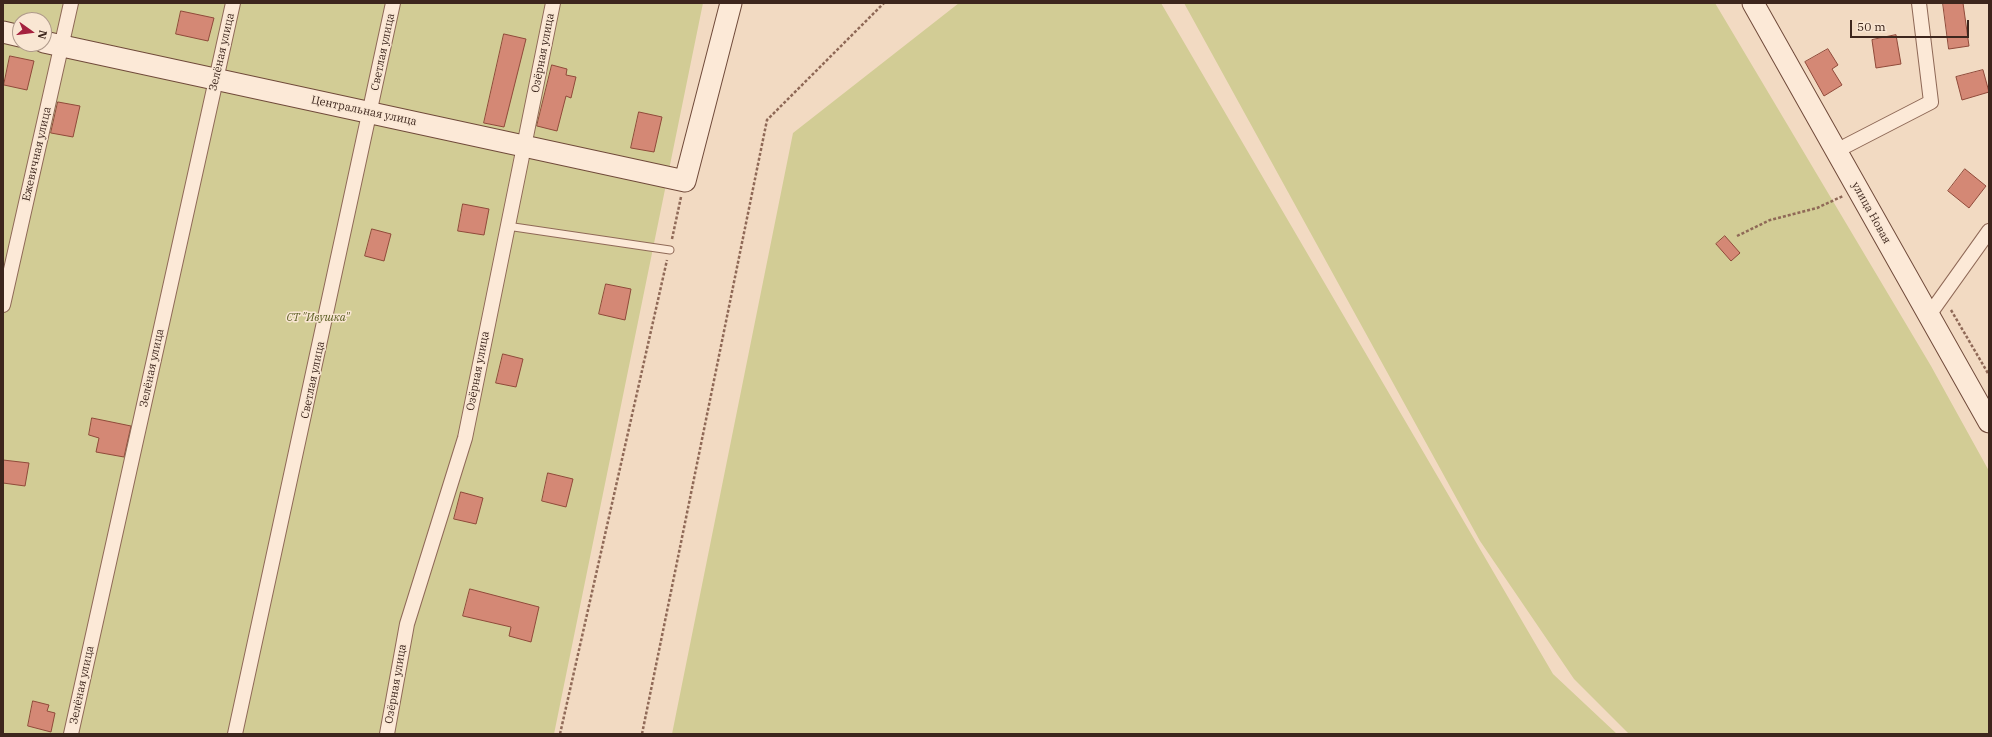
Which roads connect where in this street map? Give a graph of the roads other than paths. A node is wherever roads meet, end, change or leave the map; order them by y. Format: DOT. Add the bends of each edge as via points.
graph roads {
  1 [pos="71,3"];
  2 [pos="233,3"];
  3 [pos="393,3"];
  4 [pos="553,3"];
  5 [pos="731,3"];
  6 [pos="746,3"];
  7 [pos="1753,3"];
  8 [pos="1918,3"];
  9 [pos="722,32"];
  10 [pos="53,44"];
  11 [pos="216,79"];
  12 [pos="371,113"];
  13 [pos="525,145"];
  14 [pos="1836,151"];
  15 [pos="507,226"];
  16 [pos="1989,231"];
  17 [pos="670,250"];
  18 [pos="3,305"];
  19 [pos="1928,315"];
  20 [pos="1989,422"];
  21 [pos="71,734"];
  22 [pos="236,734"];
  23 [pos="387,734"];
  1 -- 10 [label="street, Ежевичная улица"];
  2 -- 11 [label="street, Зелёная улица"];
  3 -- 12 [label="street, Светлая улица"];
  4 -- 13 [label="street, Озёрная улица"];
  5 -- 9 [label="street"];
  6 -- 9 [label="street"];
  7 -- 14 [label="street, улица Новая"];
  8 -- 14 [label="street" via="1931,102"];
  9 -- 13 [label="street, Центральная улица" via="685,181"];
  10 -- 11 [label="street, Центральная улица"];
  10 -- 18 [label="street, Ежевичная улица"];
  11 -- 12 [label="street, Центральная улица"];
  11 -- 21 [label="street, Зелёная улица"];
  12 -- 13 [label="street, Центральная улица"];
  12 -- 22 [label="street, Светлая улица"];
  13 -- 15 [label="street, Озёрная улица"];
  14 -- 19 [label="street, улица Новая"];
  15 -- 17 [label="lane"];
  15 -- 23 [label="street, Озёрная улица" via="465,438 407,624"];
  16 -- 19 [label="street"];
  19 -- 20 [label="street, улица Новая"];
}
